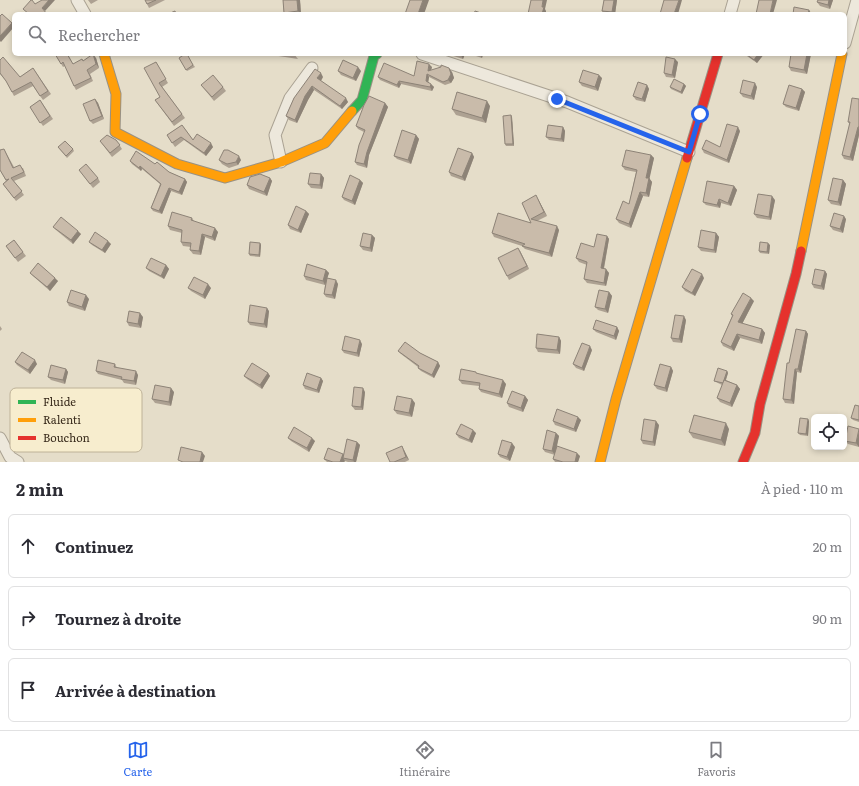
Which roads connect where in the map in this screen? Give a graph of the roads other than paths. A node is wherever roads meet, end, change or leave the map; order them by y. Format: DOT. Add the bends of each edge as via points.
graph roads {
  1 [pos="77,0"];
  2 [pos="734,0"];
  3 [pos="857,0"];
  4 [pos="84,12"];
  5 [pos="731,12"];
  6 [pos="847,36"];
  7 [pos="105,56"];
  8 [pos="374,56"];
  9 [pos="428,56"];
  10 [pos="717,56"];
  11 [pos="842,56"];
  12 [pos="312,68"];
  13 [pos="689,152"];
  14 [pos="282,162"];
  15 [pos="0,438"];
  16 [pos="18,462"];
  17 [pos="600,462"];
  18 [pos="743,462"];
  1 -- 4 [label="street"];
  2 -- 5 [label="street"];
  3 -- 6 [label="street"];
  7 -- 14 [label="street" via="116,94 115,132 177,164 225,178"];
  8 -- 14 [label="street" via="362,100 325,143"];
  9 -- 13 [label="street" via="567,102"];
  10 -- 13 [label="street"];
  11 -- 18 [label="street" via="796,274 760,404 755,433"];
  12 -- 14 [label="street" via="290,98 275,135"];
  13 -- 17 [label="street" via="616,399"];
  15 -- 16 [label="street" via="10,457"];
}
